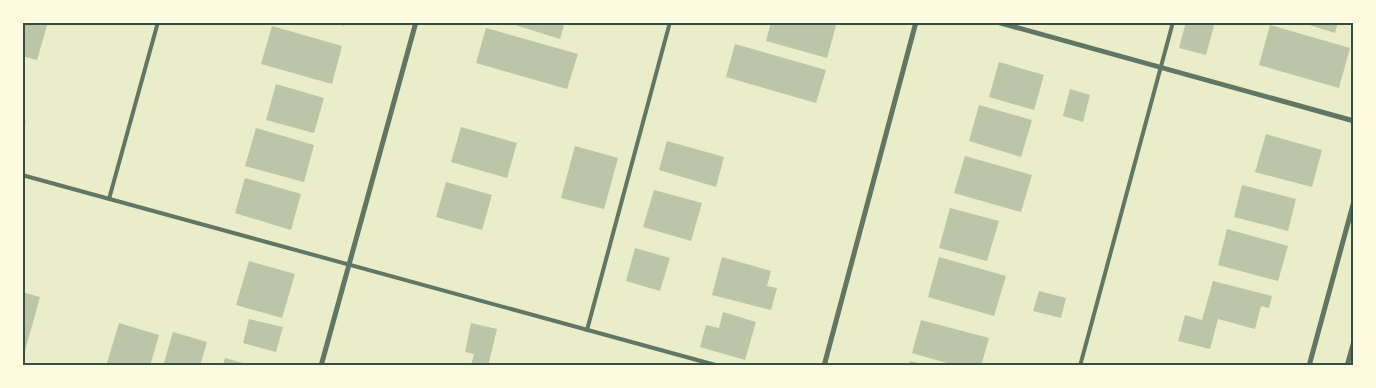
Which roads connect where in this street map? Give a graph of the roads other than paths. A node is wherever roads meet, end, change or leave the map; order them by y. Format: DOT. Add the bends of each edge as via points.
graph roads {
  1 [pos="158,22"];
  2 [pos="416,22"];
  3 [pos="670,22"];
  4 [pos="916,22"];
  5 [pos="997,22"];
  6 [pos="1173,22"];
  7 [pos="1161,68"];
  8 [pos="1354,121"];
  9 [pos="22,175"];
  10 [pos="109,199"];
  11 [pos="1354,201"];
  12 [pos="348,265"];
  13 [pos="587,330"];
  14 [pos="1354,341"];
  15 [pos="320,366"];
  16 [pos="719,366"];
  17 [pos="824,366"];
  18 [pos="1080,366"];
  19 [pos="1309,366"];
  20 [pos="1347,366"];
  1 -- 10 [label="lane"];
  2 -- 12 [label="street"];
  3 -- 13 [label="lane"];
  4 -- 17 [label="street"];
  5 -- 7 [label="street"];
  6 -- 7 [label="lane"];
  7 -- 8 [label="street"];
  7 -- 18 [label="lane"];
  9 -- 10 [label="lane"];
  10 -- 12 [label="lane"];
  11 -- 19 [label="street"];
  12 -- 13 [label="lane"];
  12 -- 15 [label="street"];
  13 -- 16 [label="lane"];
  14 -- 20 [label="street"];
}
